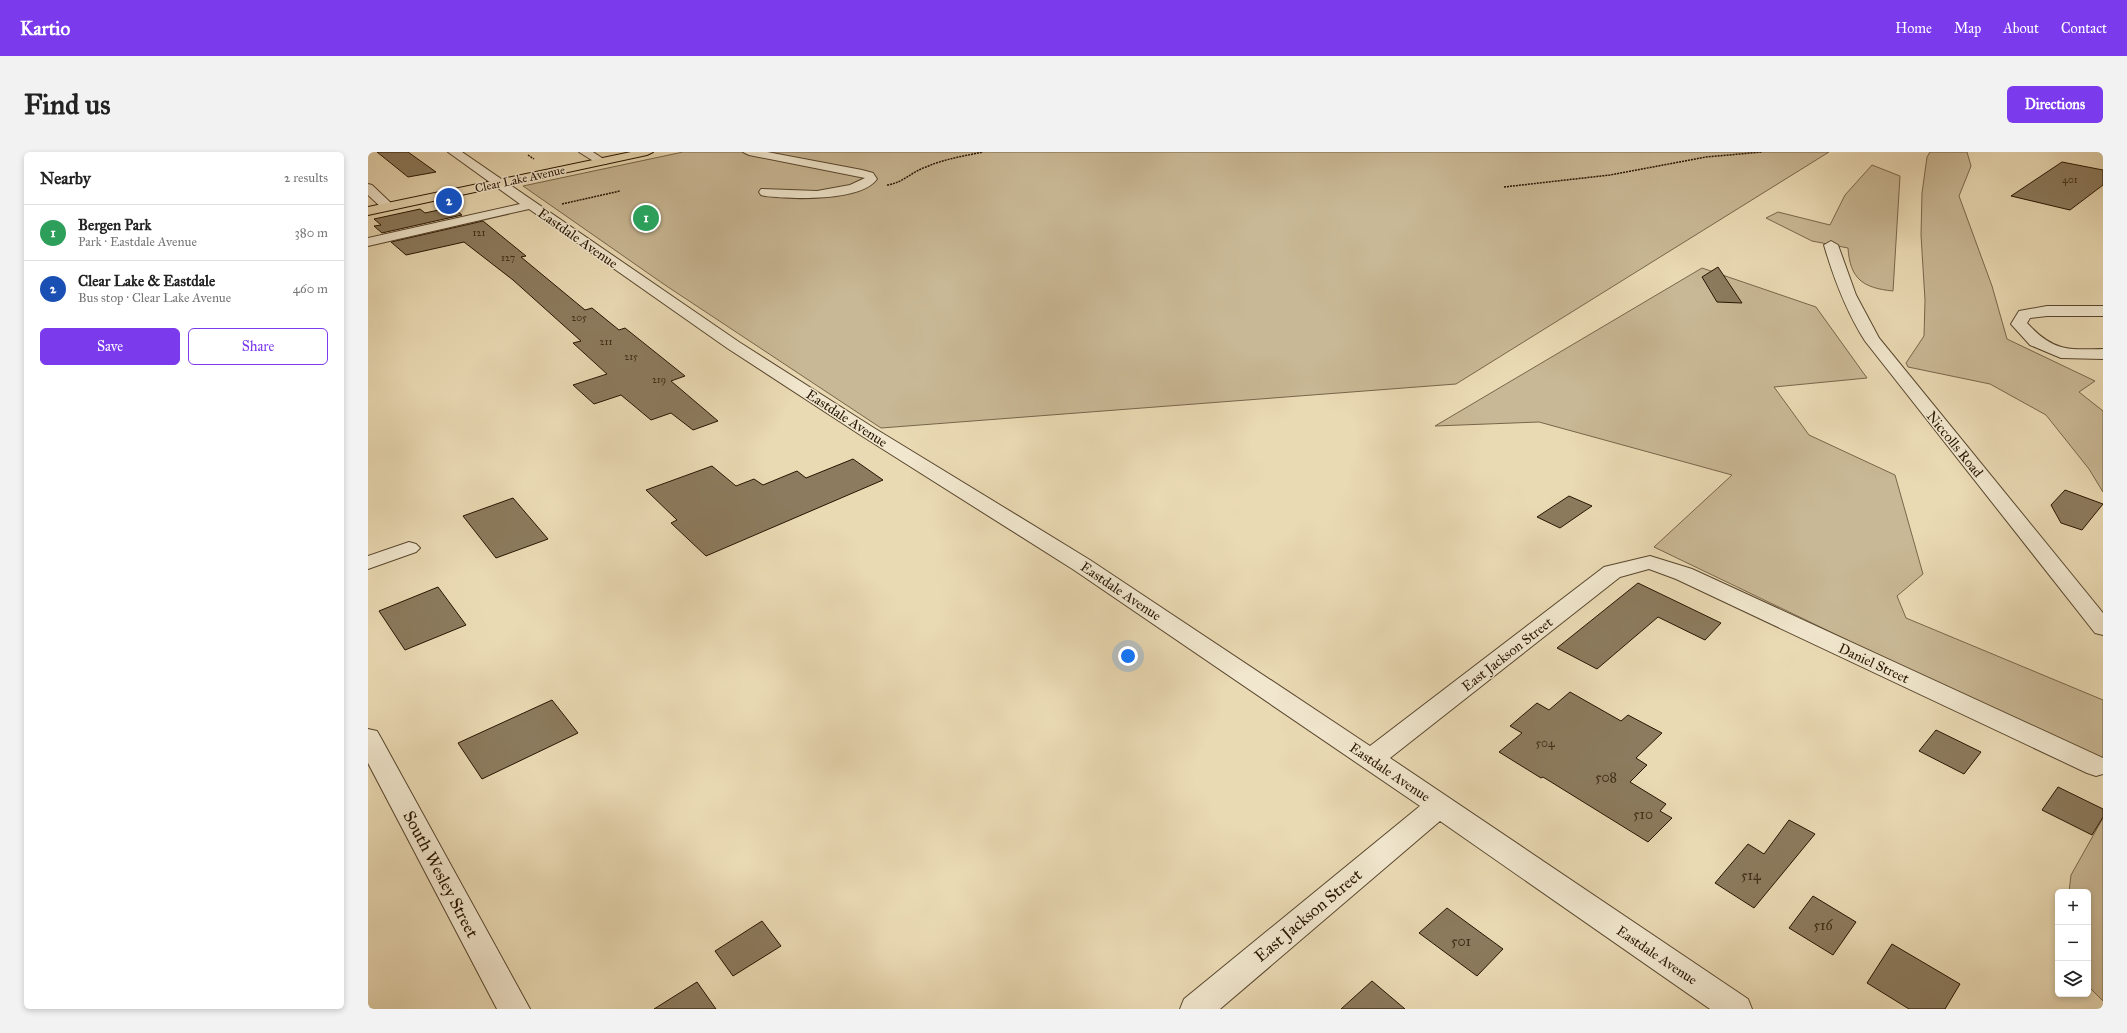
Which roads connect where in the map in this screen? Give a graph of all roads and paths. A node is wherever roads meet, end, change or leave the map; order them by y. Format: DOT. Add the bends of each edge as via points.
graph roads {
  1 [pos="454,152"];
  2 [pos="584,152"];
  3 [pos="648,152"];
  4 [pos="749,152"];
  5 [pos="983,152"];
  6 [pos="1762,152"];
  7 [pos="602,162"];
  8 [pos="777,181"];
  9 [pos="500,183"];
  10 [pos="904,183"];
  11 [pos="1504,187"];
  12 [pos="368,188"];
  13 [pos="620,191"];
  14 [pos="388,207"];
  15 [pos="534,208"];
  16 [pos="368,211"];
  17 [pos="368,242"];
  18 [pos="1831,246"];
  19 [pos="2103,311"];
  20 [pos="2103,354"];
  21 [pos="409,548"];
  22 [pos="1650,562"];
  23 [pos="368,563"];
  24 [pos="2103,628"];
  25 [pos="368,738"];
  26 [pos="1371,759"];
  27 [pos="2096,766"];
  28 [pos="1439,806"];
  29 [pos="514,1009"];
  30 [pos="1196,1009"];
  31 [pos="1736,1009"];
  1 -- 9 [label="street, Eastdale Avenue"];
  2 -- 7 [label="street"];
  3 -- 7 [label="main road, Clear Lake Avenue"];
  4 -- 8 [label="street" via="779,164 862,174 871,179 858,186 823,195 798,196 765,192"];
  5 -- 10 [label="path" via="924,168 911,175"];
  6 -- 11 [label="path" via="1706,157 1610,174"];
  7 -- 9 [label="main road, Clear Lake Avenue"];
  9 -- 14 [label="main road, Clear Lake Avenue"];
  9 -- 15 [label="street, Eastdale Avenue"];
  12 -- 14 [label="street"];
  13 -- 15 [label="path"];
  14 -- 16 [label="main road, Clear Lake Avenue"];
  15 -- 17 [label="street"];
  15 -- 26 [label="street, Eastdale Avenue" via="727,341 1082,565"];
  18 -- 24 [label="street, Niccolls Road" via="1844,289 1857,319"];
  19 -- 20 [label="street" via="2048,311 2024,314 2019,324 2036,342 2067,355"];
  21 -- 23 [label="street"];
  22 -- 26 [label="street, East Jackson Street" via="1612,572"];
  22 -- 27 [label="street, Daniel Street" via="1684,574"];
  25 -- 29 [label="street, South Wesley Street"];
  26 -- 28 [label="street, Eastdale Avenue"];
  28 -- 30 [label="street, East Jackson Street"];
  28 -- 31 [label="street, Eastdale Avenue"];
}
